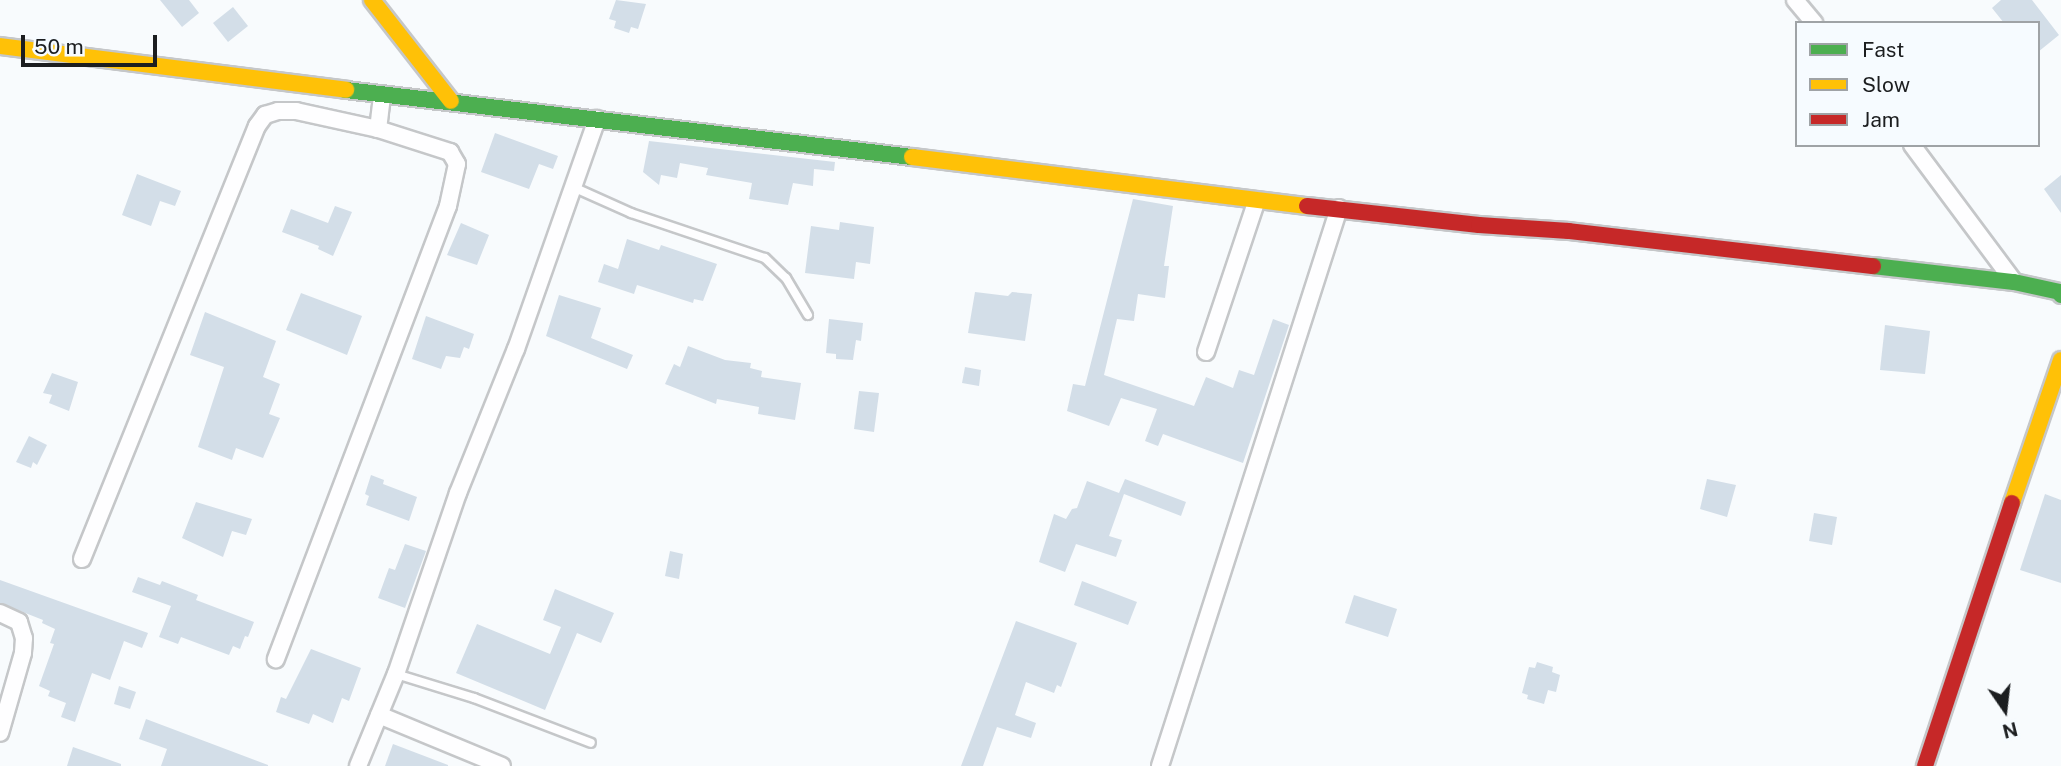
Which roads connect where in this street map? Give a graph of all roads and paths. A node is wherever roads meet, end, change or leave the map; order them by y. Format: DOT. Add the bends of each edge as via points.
graph roads {
  1 [pos="372,0"];
  2 [pos="1795,0"];
  3 [pos="1812,21"];
  4 [pos="0,46"];
  5 [pos="382,95"];
  6 [pos="451,101"];
  7 [pos="597,119"];
  8 [pos="378,129"];
  9 [pos="1913,147"];
  10 [pos="573,187"];
  11 [pos="1257,200"];
  12 [pos="1339,208"];
  13 [pos="2014,282"];
  14 [pos="2061,293"];
  15 [pos="808,315"];
  16 [pos="1206,352"];
  17 [pos="2061,360"];
  18 [pos="82,559"];
  19 [pos="0,613"];
  20 [pos="276,659"];
  21 [pos="396,674"];
  22 [pos="379,715"];
  23 [pos="0,733"];
  24 [pos="592,743"];
  25 [pos="358,766"];
  26 [pos="502,766"];
  27 [pos="1160,766"];
  28 [pos="1926,766"];
  1 -- 6 [label="street"];
  2 -- 3 [label="street"];
  4 -- 5 [label="street"];
  5 -- 6 [label="street"];
  5 -- 8 [label="street"];
  6 -- 7 [label="street"];
  7 -- 10 [label="street"];
  7 -- 11 [label="street"];
  8 -- 18 [label="street" via="296,111 265,115 257,126"];
  8 -- 20 [label="street" via="450,152 457,173"];
  9 -- 13 [label="street"];
  10 -- 15 [label="lane" via="631,213 765,258 786,278"];
  10 -- 21 [label="street" via="516,349 458,493"];
  11 -- 12 [label="street"];
  11 -- 16 [label="street"];
  12 -- 13 [label="street"];
  12 -- 27 [label="street"];
  13 -- 14 [label="street"];
  17 -- 28 [label="street" via="1957,661"];
  19 -- 23 [label="street" via="19,622 24,638"];
  21 -- 22 [label="street"];
  21 -- 24 [label="lane"];
  22 -- 25 [label="street"];
  22 -- 26 [label="street"];
}
